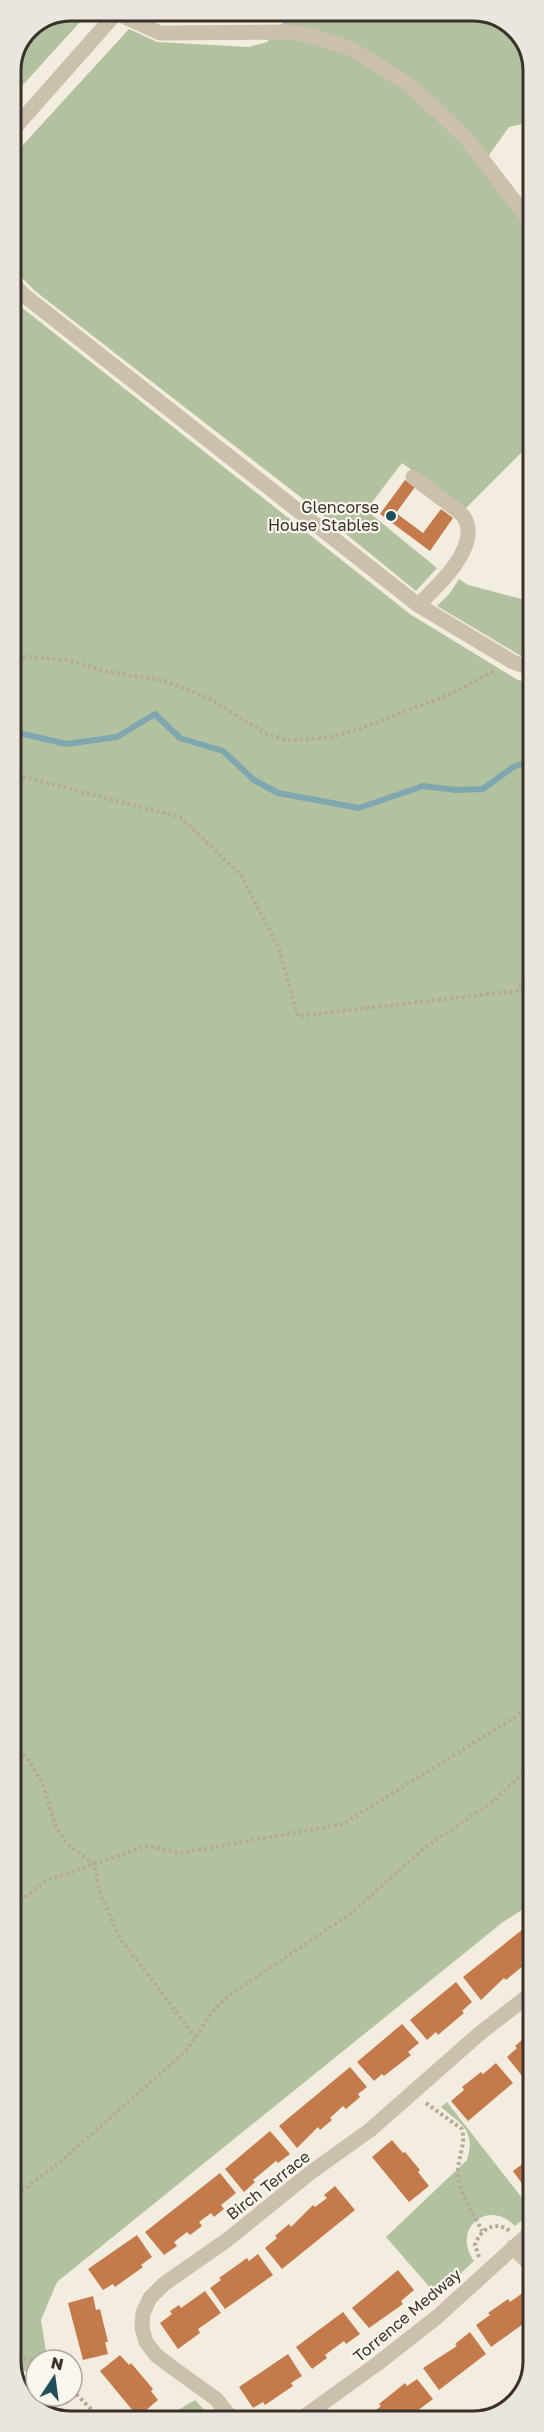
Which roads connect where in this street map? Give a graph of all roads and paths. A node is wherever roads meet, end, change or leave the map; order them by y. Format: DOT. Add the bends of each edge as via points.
graph roads {
  1 [pos="109,21"];
  2 [pos="135,21"];
  3 [pos="21,120"];
  4 [pos="523,206"];
  5 [pos="21,292"];
  6 [pos="413,477"];
  7 [pos="418,605"];
  8 [pos="21,658"];
  9 [pos="513,662"];
  10 [pos="523,666"];
  11 [pos="21,777"];
  12 [pos="523,980"];
  13 [pos="523,991"];
  14 [pos="515,992"];
  15 [pos="523,1711"];
  16 [pos="21,1752"];
  17 [pos="523,1773"];
  18 [pos="94,1864"];
  19 [pos="21,1901"];
  20 [pos="523,2000"];
  21 [pos="195,2037"];
  22 [pos="412,2095"];
  23 [pos="21,2192"];
  24 [pos="482,2231"];
  25 [pos="523,2239"];
  26 [pos="486,2271"];
  27 [pos="226,2411"];
  28 [pos="312,2411"];
  1 -- 3 [label="street"];
  2 -- 4 [label="street" via="160,33 285,32 352,49 411,86 466,138"];
  5 -- 7 [label="street"];
  6 -- 7 [label="street" via="464,517 469,538 458,561"];
  7 -- 9 [label="street"];
  8 -- 9 [label="path" via="67,660 108,672 162,680 210,699 265,733 286,740 326,738 354,731 453,693"];
  9 -- 10 [label="street"];
  11 -- 14 [label="path" via="180,817 241,875 278,947 298,1016"];
  12 -- 14 [label="path"];
  13 -- 14 [label="path"];
  15 -- 18 [label="path" via="343,1824 181,1853 146,1846"];
  16 -- 18 [label="path" via="42,1783 57,1830"];
  17 -- 21 [label="path" via="491,1803 423,1850 350,1914 234,1992 216,2007"];
  18 -- 19 [label="path" via="45,1881"];
  18 -- 21 [label="path" via="100,1894 120,1938"];
  20 -- 22 [label="street, Birch Terrace"];
  21 -- 23 [label="path" via="186,2051"];
  22 -- 24 [label="path" via="462,2129 465,2138 458,2174 461,2189"];
  22 -- 27 [label="street, Birch Terrace" via="150,2298 143,2313 146,2342 162,2360 216,2399"];
  24 -- 25 [label="path" via="498,2226"];
  24 -- 26 [label="path" via="475,2245"];
  25 -- 26 [label="street, Torrence Medway"];
  26 -- 28 [label="street, Torrence Medway" via="436,2317"];
}
